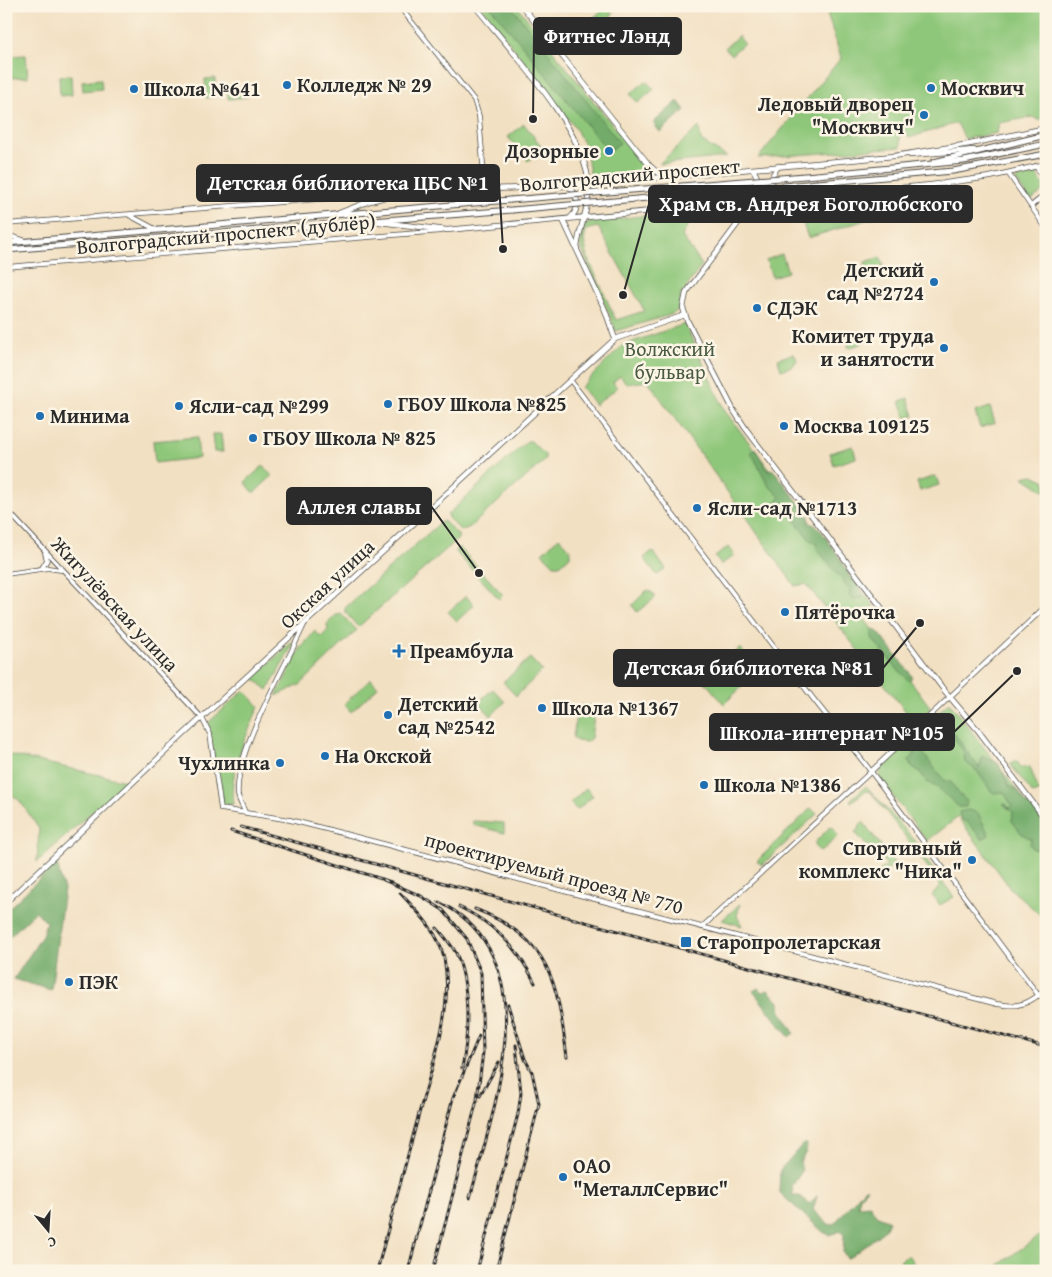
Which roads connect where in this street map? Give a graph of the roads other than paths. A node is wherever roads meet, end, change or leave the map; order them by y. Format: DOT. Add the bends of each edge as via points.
graph roads {
  1 [pos="399,6"];
  2 [pos="475,6"];
  3 [pos="522,6"];
  4 [pos="1046,128"];
  5 [pos="1046,135"];
  6 [pos="1046,144"];
  7 [pos="986,149"];
  8 [pos="1046,154"];
  9 [pos="894,156"];
  10 [pos="1046,164"];
  11 [pos="779,166"];
  12 [pos="917,166"];
  13 [pos="1036,166"];
  14 [pos="753,169"];
  15 [pos="1008,173"];
  16 [pos="674,176"];
  17 [pos="589,184"];
  18 [pos="1046,184"];
  19 [pos="568,186"];
  20 [pos="485,188"];
  21 [pos="400,193"];
  22 [pos="1046,194"];
  23 [pos="781,198"];
  24 [pos="756,201"];
  25 [pos="1031,206"];
  26 [pos="127,214"];
  27 [pos="335,215"];
  28 [pos="584,217"];
  29 [pos="569,219"];
  30 [pos="563,220"];
  31 [pos="366,221"];
  32 [pos="6,224"];
  33 [pos="1046,228"];
  34 [pos="157,230"];
  35 [pos="448,230"];
  36 [pos="6,234"];
  37 [pos="28,241"];
  38 [pos="6,242"];
  39 [pos="577,248"];
  40 [pos="6,250"];
  41 [pos="6,268"];
  42 [pos="685,315"];
  43 [pos="615,339"];
  44 [pos="571,381"];
  45 [pos="6,509"];
  46 [pos="41,547"];
  47 [pos="39,569"];
  48 [pos="64,571"];
  49 [pos="6,574"];
  50 [pos="1046,606"];
  51 [pos="304,625"];
  52 [pos="949,696"];
  53 [pos="202,718"];
  54 [pos="870,771"];
  55 [pos="246,812"];
  56 [pos="1046,820"];
  57 [pos="6,902"];
  58 [pos="702,927"];
  59 [pos="1046,989"];
  60 [pos="1039,996"];
  1 -- 20 [label="street" via="474,100 479,116"];
  2 -- 17 [label="main road" via="570,129 580,150"];
  3 -- 16 [label="main road" via="650,166 662,175"];
  4 -- 9 [label="main road, Волгоградский проспект (дублёр)"];
  5 -- 7 [label="main road"];
  6 -- 12 [label="main road, Волгоградский проспект" via="986,158"];
  7 -- 9 [label="main road"];
  7 -- 12 [label="main road"];
  8 -- 31 [label="main road, Волгоградский проспект, bridge" via="953,171"];
  9 -- 11 [label="main road, Волгоградский проспект (дублёр)"];
  10 -- 13 [label="main road, Волгоградский проспект (дублёр)"];
  11 -- 14 [label="main road, Волгоградский проспект (дублёр)"];
  11 -- 23 [label="main road" via="772,174 771,182 773,190"];
  12 -- 27 [label="main road, Волгоградский проспект, bridge"];
  13 -- 15 [label="main road, Волгоградский проспект (дублёр)"];
  13 -- 18 [label="street"];
  14 -- 16 [label="main road, Волгоградский проспект (дублёр)"];
  14 -- 24 [label="main road" via="759,181"];
  15 -- 23 [label="main road, Волгоградский проспект (дублёр)" via="931,185"];
  15 -- 25 [label="street"];
  16 -- 17 [label="main road, Волгоградский проспект (дублёр)"];
  17 -- 19 [label="main road, Волгоградский проспект (дублёр)"];
  17 -- 28 [label="main road"];
  19 -- 20 [label="main road, Волгоградский проспект (дублёр)"];
  19 -- 29 [label="main road" via="576,200 575,212"];
  20 -- 21 [label="main road, Волгоградский проспект (дублёр)"];
  21 -- 26 [label="street, Волгоградский проспект (дублёр)"];
  21 -- 27 [label="main road, Волгоградский проспект (дублёр)"];
  22 -- 25 [label="street"];
  23 -- 24 [label="main road, Волгоградский проспект (дублёр)"];
  24 -- 28 [label="main road, Волгоградский проспект (дублёр)"];
  24 -- 42 [label="main road" via="686,293"];
  25 -- 33 [label="street"];
  26 -- 32 [label="street, Волгоградский проспект (дублёр)"];
  26 -- 34 [label="street"];
  27 -- 34 [label="main road, Волгоградский проспект"];
  28 -- 29 [label="main road, Волгоградский проспект (дублёр)"];
  28 -- 39 [label="main road"];
  29 -- 30 [label="main road, Волгоградский проспект (дублёр)"];
  30 -- 35 [label="main road, Волгоградский проспект (дублёр)"];
  30 -- 39 [label="main road"];
  31 -- 35 [label="main road, Волгоградский проспект (дублёр)"];
  31 -- 40 [label="main road, Волгоградский проспект"];
  34 -- 37 [label="main road, Волгоградский проспект"];
  35 -- 41 [label="street, Волгоградский проспект (дублёр)"];
  36 -- 37 [label="street"];
  37 -- 38 [label="main road, Волгоградский проспект"];
  39 -- 43 [label="main road"];
  42 -- 43 [label="main road, Окская улица"];
  42 -- 52 [label="main road" via="740,421"];
  43 -- 44 [label="main road, Окская улица"];
  44 -- 51 [label="main road, Окская улица"];
  44 -- 54 [label="street"];
  45 -- 46 [label="street, Жигулёвская улица"];
  46 -- 47 [label="street" via="47,560"];
  46 -- 48 [label="street, Жигулёвская улица"];
  47 -- 48 [label="street"];
  47 -- 49 [label="street"];
  48 -- 53 [label="street, Жигулёвская улица"];
  50 -- 52 [label="street"];
  51 -- 53 [label="main road, Окская улица"];
  51 -- 55 [label="street" via="248,745 238,790"];
  52 -- 54 [label="street"];
  52 -- 56 [label="main road"];
  53 -- 55 [label="street, проектируемый проезд № 770" via="210,734 221,809"];
  53 -- 57 [label="main road, Окская улица"];
  54 -- 58 [label="street"];
  54 -- 60 [label="street"];
  55 -- 58 [label="street, проектируемый проезд № 770" via="317,826"];
  58 -- 60 [label="street, проектируемый проезд № 770" via="997,1004 1022,1006"];
  59 -- 60 [label="street, проектируемый проезд № 770"];
}
